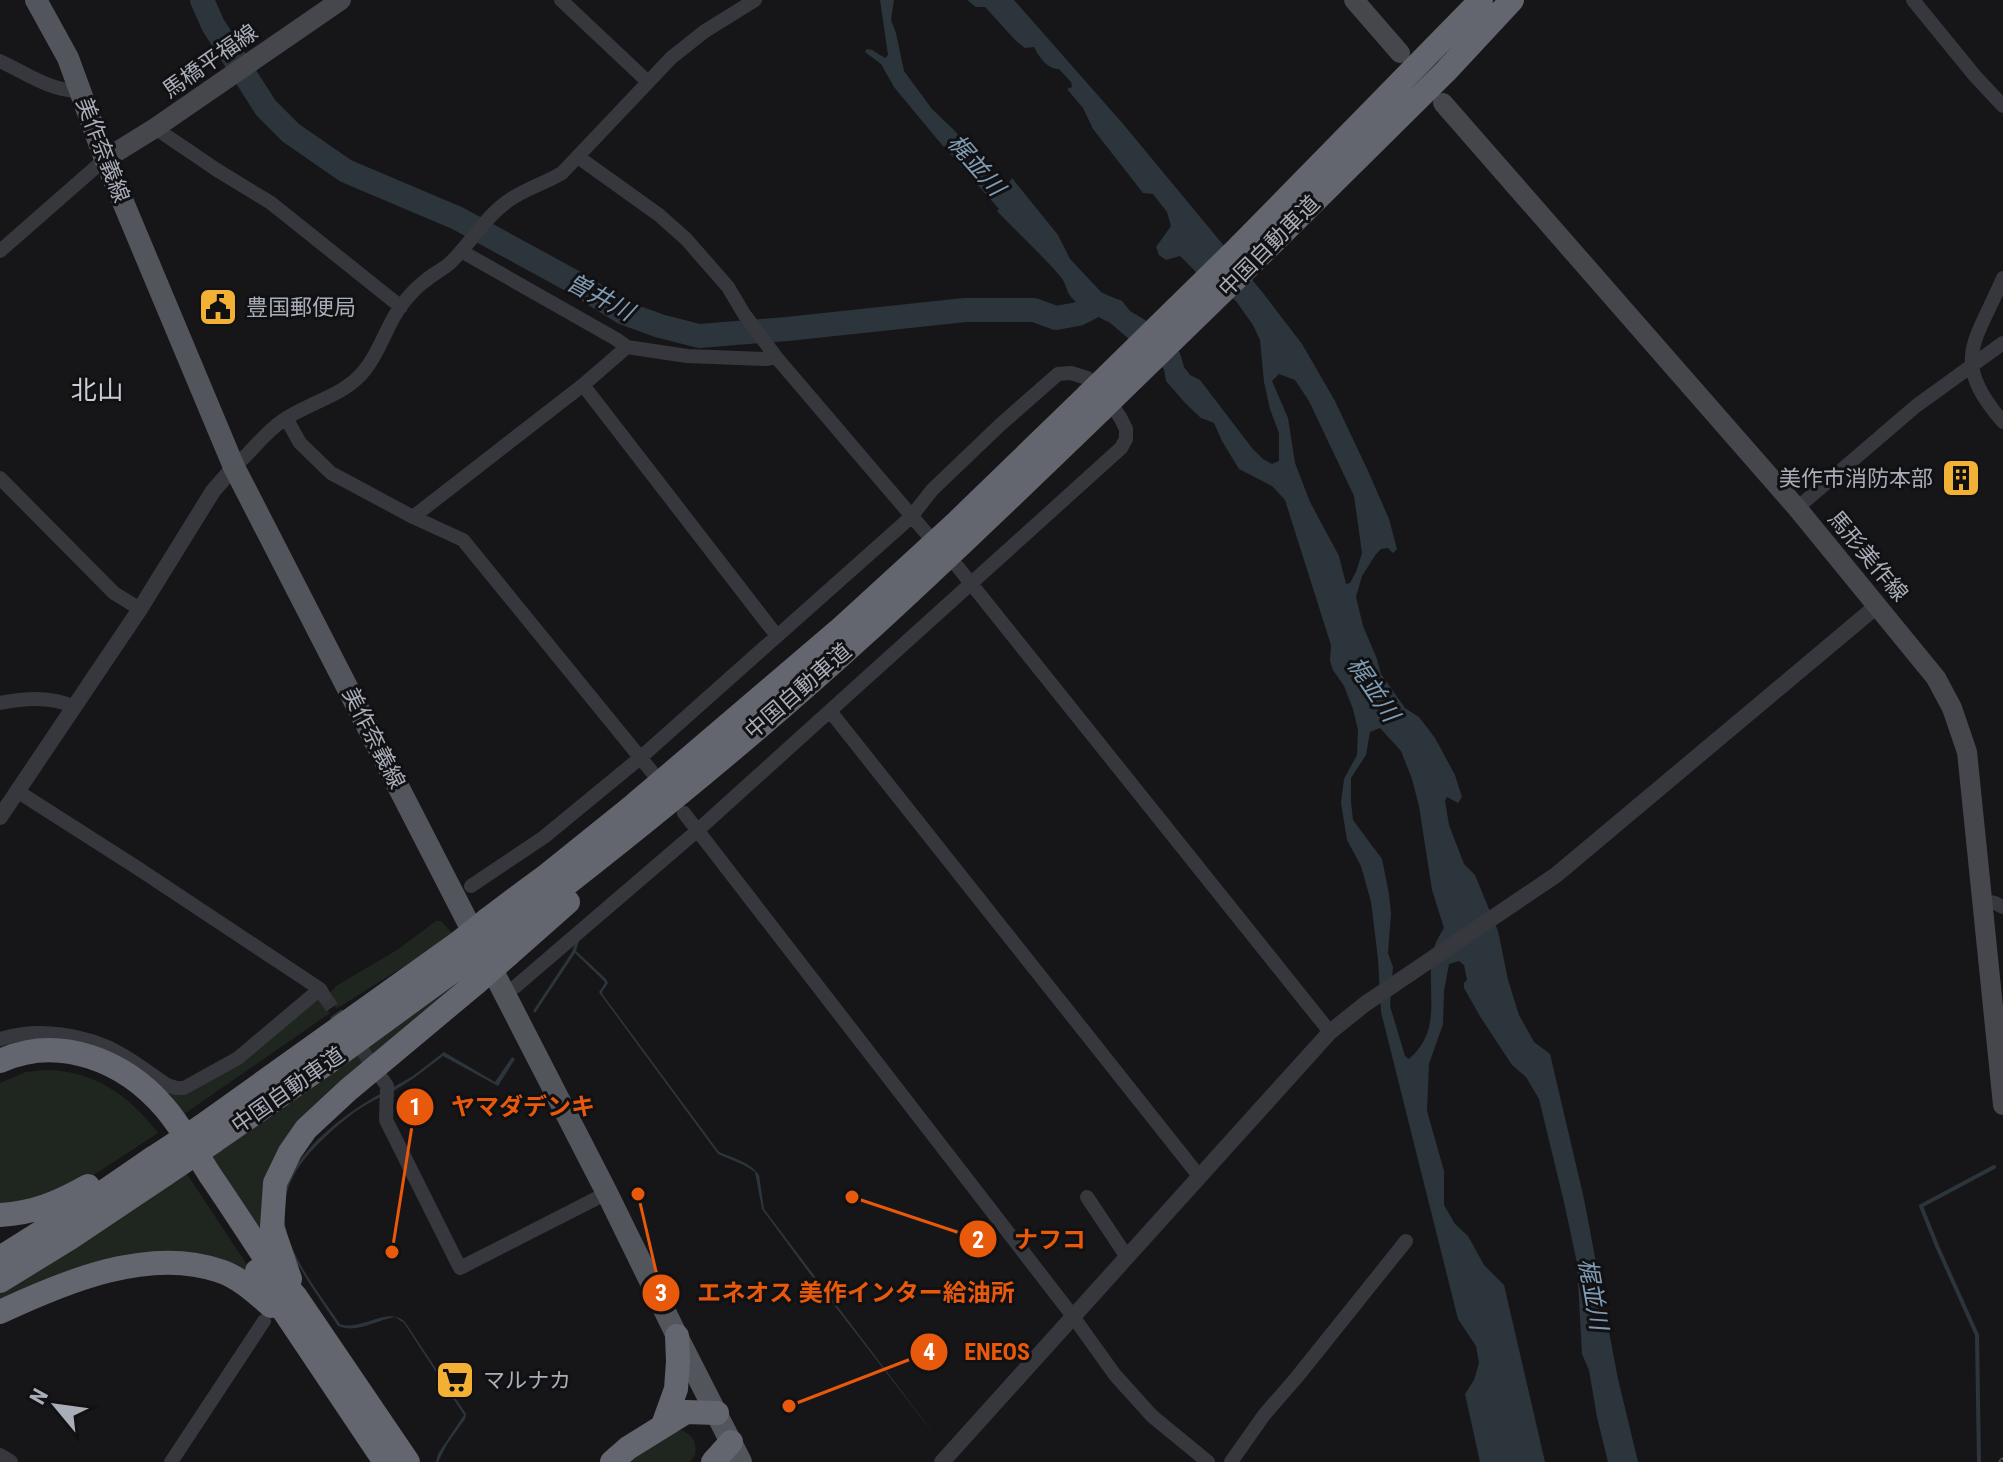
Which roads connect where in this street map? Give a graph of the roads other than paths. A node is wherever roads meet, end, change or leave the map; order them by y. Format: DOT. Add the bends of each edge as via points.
graph roads {
  1 [pos="36,0"];
  2 [pos="341,0"];
  3 [pos="561,0"];
  4 [pos="755,0"];
  5 [pos="1354,0"];
  6 [pos="1481,0"];
  7 [pos="1512,0"];
  8 [pos="1913,0"];
  9 [pos="1400,53"];
  10 [pos="0,61"];
  11 [pos="648,82"];
  12 [pos="80,91"];
  13 [pos="1443,103"];
  14 [pos="2003,106"];
  15 [pos="155,128"];
  16 [pos="578,157"];
  17 [pos="105,159"];
  18 [pos="464,248"];
  19 [pos="0,251"];
  20 [pos="1246,254"];
  21 [pos="2003,278"];
  22 [pos="401,307"];
  23 [pos="2003,343"];
  24 [pos="627,347"];
  25 [pos="774,354"];
  26 [pos="1971,367"];
  27 [pos="583,385"];
  28 [pos="1095,402"];
  29 [pos="286,418"];
  30 [pos="2003,422"];
  31 [pos="234,467"];
  32 [pos="0,478"];
  33 [pos="1797,508"];
  34 [pos="413,517"];
  35 [pos="911,517"];
  36 [pos="927,534"];
  37 [pos="957,566"];
  38 [pos="972,583"];
  39 [pos="1878,605"];
  40 [pos="140,609"];
  41 [pos="777,636"];
  42 [pos="0,703"];
  43 [pos="74,707"];
  44 [pos="830,711"];
  45 [pos="640,758"];
  46 [pos="652,772"];
  47 [pos="17,791"];
  48 [pos="684,813"];
  49 [pos="0,817"];
  50 [pos="698,830"];
  51 [pos="471,886"];
  52 [pos="1982,900"];
  53 [pos="2003,907"];
  54 [pos="498,937"];
  55 [pos="467,962"];
  56 [pos="515,987"];
  57 [pos="1330,1032"];
  58 [pos="1,1043"];
  59 [pos="378,1073"];
  60 [pos="0,1077"];
  61 [pos="2003,1105"];
  62 [pos="159,1167"];
  63 [pos="131,1173"];
  64 [pos="1199,1176"];
  65 [pos="607,1193"];
  66 [pos="1087,1197"];
  67 [pos="0,1215"];
  68 [pos="1406,1241"];
  69 [pos="1127,1257"];
  70 [pos="0,1258"];
  71 [pos="0,1281"];
  72 [pos="296,1297"];
  73 [pos="0,1312"];
  74 [pos="1072,1315"];
  75 [pos="264,1321"];
  76 [pos="298,1333"];
  77 [pos="677,1336"];
  78 [pos="717,1413"];
  79 [pos="663,1425"];
  80 [pos="736,1452"];
  81 [pos="0,1456"];
  82 [pos="10,1462"];
  83 [pos="171,1462"];
  84 [pos="385,1462"];
  85 [pos="408,1462"];
  86 [pos="612,1462"];
  87 [pos="713,1462"];
  88 [pos="942,1462"];
  89 [pos="1208,1462"];
  90 [pos="1231,1462"];
  1 -- 12 [label="main road, 美作奈義線"];
  2 -- 15 [label="main road, 馬橋平福線"];
  3 -- 11 [label="street"];
  4 -- 11 [label="street" via="705,31"];
  5 -- 9 [label="main road"];
  6 -- 20 [label="highway, 中国自動車道"];
  7 -- 20 [label="highway, 中国自動車道" via="1446,71"];
  8 -- 14 [label="street"];
  10 -- 12 [label="street" via="54,86"];
  11 -- 16 [label="street"];
  12 -- 17 [label="main road, 美作奈義線"];
  13 -- 33 [label="main road, 馬形美作線"];
  15 -- 17 [label="main road, 馬橋平福線"];
  15 -- 22 [label="street" via="271,203"];
  16 -- 18 [label="street" via="562,173 499,207"];
  16 -- 25 [label="street" via="686,239 728,287"];
  17 -- 19 [label="street"];
  17 -- 31 [label="main road, 美作奈義線"];
  18 -- 22 [label="street"];
  18 -- 24 [label="street"];
  20 -- 28 [label="highway, 中国自動車道, bridge"];
  21 -- 26 [label="street" via="1973,344"];
  22 -- 29 [label="street" via="364,372 328,399"];
  23 -- 26 [label="street"];
  24 -- 25 [label="street" via="687,356 767,359"];
  24 -- 27 [label="street"];
  25 -- 35 [label="street"];
  26 -- 30 [label="street" via="1987,403"];
  26 -- 33 [label="street" via="1916,406"];
  27 -- 34 [label="street"];
  27 -- 41 [label="street"];
  28 -- 54 [label="highway, 中国自動車道" via="867,631 645,821"];
  28 -- 54 [label="highway, 中国自動車道" via="838,631 547,875"];
  29 -- 31 [label="street"];
  29 -- 34 [label="street" via="300,443 331,473"];
  31 -- 40 [label="street" via="213,491"];
  31 -- 65 [label="main road, 美作奈義線"];
  32 -- 40 [label="street" via="114,593"];
  33 -- 39 [label="main road, 馬形美作線"];
  34 -- 45 [label="street" via="463,540"];
  35 -- 36 [label="street"];
  35 -- 38 [label="street" via="932,490 1058,374 1087,378 1101,391 1126,429 1121,448"];
  35 -- 41 [label="street"];
  37 -- 38 [label="street"];
  38 -- 44 [label="street"];
  38 -- 57 [label="street"];
  39 -- 52 [label="main road, 馬形美作線" via="1936,678 1952,708 1967,752"];
  39 -- 57 [label="street" via="1556,875"];
  40 -- 43 [label="street"];
  41 -- 45 [label="street"];
  42 -- 43 [label="street" via="34,699"];
  43 -- 47 [label="street"];
  44 -- 50 [label="street"];
  44 -- 64 [label="street"];
  45 -- 46 [label="street"];
  45 -- 51 [label="street" via="544,837"];
  47 -- 49 [label="street"];
  47 -- 58 [label="street" via="322,992 238,1058 184,1088 167,1085 119,1053 88,1040 39,1034"];
  48 -- 50 [label="street"];
  50 -- 56 [label="street"];
  50 -- 74 [label="street"];
  52 -- 53 [label="street"];
  52 -- 61 [label="main road, 馬形美作線"];
  54 -- 55 [label="highway, 中国自動車道, bridge"];
  54 -- 55 [label="highway, bridge"];
  55 -- 62 [label="highway, 中国自動車道, bridge" via="327,1063"];
  55 -- 72 [label="highway" via="290,1152 275,1183 272,1227"];
  57 -- 64 [label="street"];
  58 -- 72 [label="highway" via="11,1056 57,1050 95,1057 134,1078 166,1109"];
  59 -- 65 [label="street" via="387,1086 386,1120 460,1268"];
  60 -- 76 [label="highway" via="41,1066 81,1069 103,1076 135,1100 154,1119"];
  62 -- 63 [label="highway, 中国自動車道"];
  62 -- 71 [label="highway, 中国自動車道" via="70,1238"];
  63 -- 67 [label="highway" via="94,1182 37,1210"];
  63 -- 70 [label="highway, 中国自動車道"];
  64 -- 69 [label="street"];
  65 -- 77 [label="main road, 美作奈義線"];
  66 -- 69 [label="street"];
  68 -- 90 [label="street"];
  69 -- 74 [label="street"];
  72 -- 85 [label="highway"];
  73 -- 76 [label="highway" via="82,1278 170,1262 223,1272 246,1285"];
  74 -- 88 [label="street"];
  74 -- 89 [label="street" via="1152,1416"];
  75 -- 83 [label="street"];
  76 -- 84 [label="highway"];
  77 -- 78 [label="main road, 美作奈義線"];
  77 -- 79 [label="highway" via="676,1389"];
  78 -- 79 [label="highway" via="686,1412"];
  78 -- 80 [label="main road, 美作奈義線"];
  79 -- 86 [label="highway"];
  80 -- 87 [label="highway"];
  81 -- 82 [label="street"];
}
